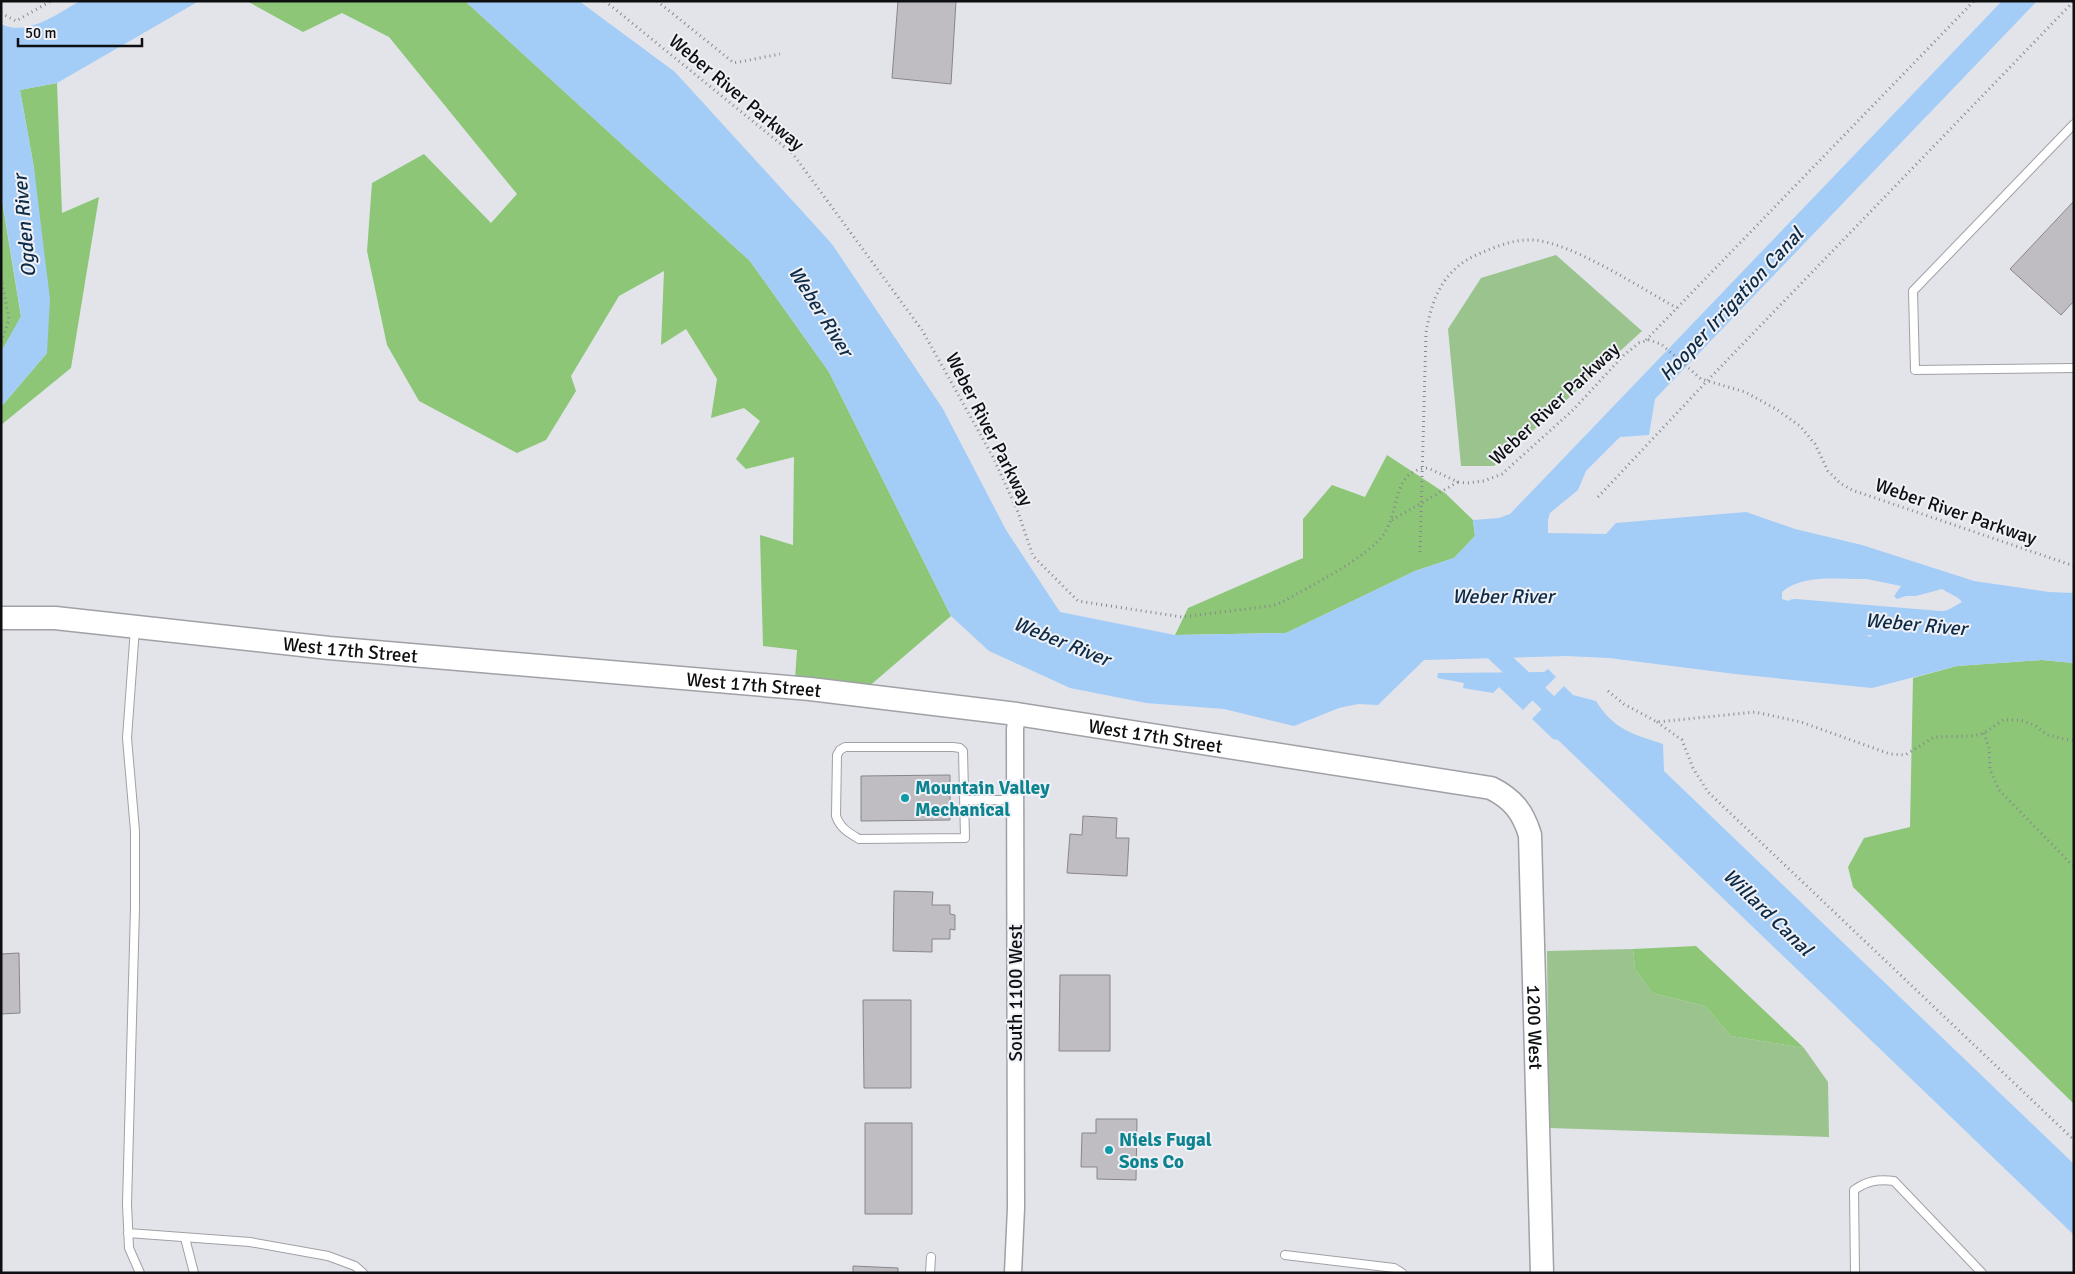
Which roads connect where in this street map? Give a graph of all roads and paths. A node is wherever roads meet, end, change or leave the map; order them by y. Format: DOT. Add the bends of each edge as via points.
graph roads {
  1 [pos="51,1"];
  2 [pos="605,1"];
  3 [pos="657,1"];
  4 [pos="1974,1"];
  5 [pos="2074,1"];
  6 [pos="1,13"];
  7 [pos="780,54"];
  8 [pos="2074,124"];
  9 [pos="1,278"];
  10 [pos="1677,308"];
  11 [pos="1645,340"];
  12 [pos="1,344"];
  13 [pos="2074,368"];
  14 [pos="1707,381"];
  15 [pos="1422,468"];
  16 [pos="1458,482"];
  17 [pos="1598,497"];
  18 [pos="1422,503"];
  19 [pos="1392,520"];
  20 [pos="1420,552"];
  21 [pos="2074,566"];
  22 [pos="1,618"];
  23 [pos="135,626"];
  24 [pos="1608,691"];
  25 [pos="1017,714"];
  26 [pos="1656,722"];
  27 [pos="1984,734"];
  28 [pos="2074,741"];
  29 [pos="1502,793"];
  30 [pos="964,800"];
  31 [pos="1015,800"];
  32 [pos="2074,867"];
  33 [pos="2074,1140"];
  34 [pos="128,1233"];
  35 [pos="185,1238"];
  36 [pos="1285,1255"];
  37 [pos="931,1257"];
  38 [pos="140,1273"];
  39 [pos="194,1273"];
  40 [pos="364,1273"];
  41 [pos="930,1273"];
  42 [pos="1013,1273"];
  43 [pos="1402,1273"];
  44 [pos="1542,1273"];
  45 [pos="1855,1273"];
  46 [pos="1982,1273"];
  1 -- 6 [label="path" via="16,20"];
  2 -- 19 [label="path, Weber River Parkway" via="793,154 922,330 993,457 1034,556 1078,601 1182,617 1270,606 1281,603 1370,550"];
  3 -- 7 [label="path" via="734,64"];
  4 -- 10 [label="path"];
  5 -- 14 [label="path"];
  8 -- 13 [label="lane" via="1913,291 1914,370"];
  9 -- 12 [label="path" via="8,319"];
  10 -- 11 [label="path"];
  10 -- 15 [label="path" via="1555,245 1533,240 1513,242 1473,256 1453,271 1438,289 1430,309 1426,333"];
  11 -- 14 [label="path, Weber River Parkway" via="1661,344"];
  11 -- 16 [label="path, Weber River Parkway" via="1624,355 1572,410 1502,474 1476,483"];
  14 -- 17 [label="path"];
  14 -- 21 [label="path, Weber River Parkway" via="1745,392 1800,426 1815,444 1828,471 1852,490"];
  15 -- 16 [label="path, Weber River Parkway" via="1433,469"];
  15 -- 18 [label="path"];
  15 -- 19 [label="path, Weber River Parkway" via="1406,475"];
  16 -- 18 [label="path"];
  18 -- 19 [label="path"];
  18 -- 20 [label="path"];
  22 -- 23 [label="street, West 17th Street" via="55,618"];
  23 -- 25 [label="street, West 17th Street" via="330,648 810,689"];
  23 -- 34 [label="lane" via="127,738 135,831"];
  24 -- 26 [label="path"];
  25 -- 29 [label="street, West 17th Street" via="1478,785"];
  25 -- 31 [label="street, South 1100 West"];
  26 -- 27 [label="path" via="1755,712 1801,722 1890,754 1905,755 1934,737"];
  26 -- 33 [label="path" via="1682,740 1692,768 1708,792"];
  27 -- 28 [label="path" via="2003,720 2021,720 2047,735"];
  27 -- 32 [label="path" via="1989,748 1990,770 1999,790"];
  29 -- 44 [label="street, 1200 West" via="1522,814 1530,835"];
  30 -- 30 [label="lane" via="965,838 859,839 839,825 836,816 837,755 845,747 960,748 963,751"];
  30 -- 31 [label="lane"];
  31 -- 42 [label="street, South 1100 West" via="1016,1208"];
  34 -- 35 [label="lane"];
  34 -- 38 [label="lane" via="129,1248"];
  35 -- 39 [label="lane"];
  35 -- 40 [label="lane" via="250,1242 328,1256"];
  36 -- 43 [label="lane" via="1394,1268"];
  37 -- 41 [label="lane"];
  45 -- 46 [label="lane" via="1854,1190 1863,1183 1878,1179 1894,1181"];
}
